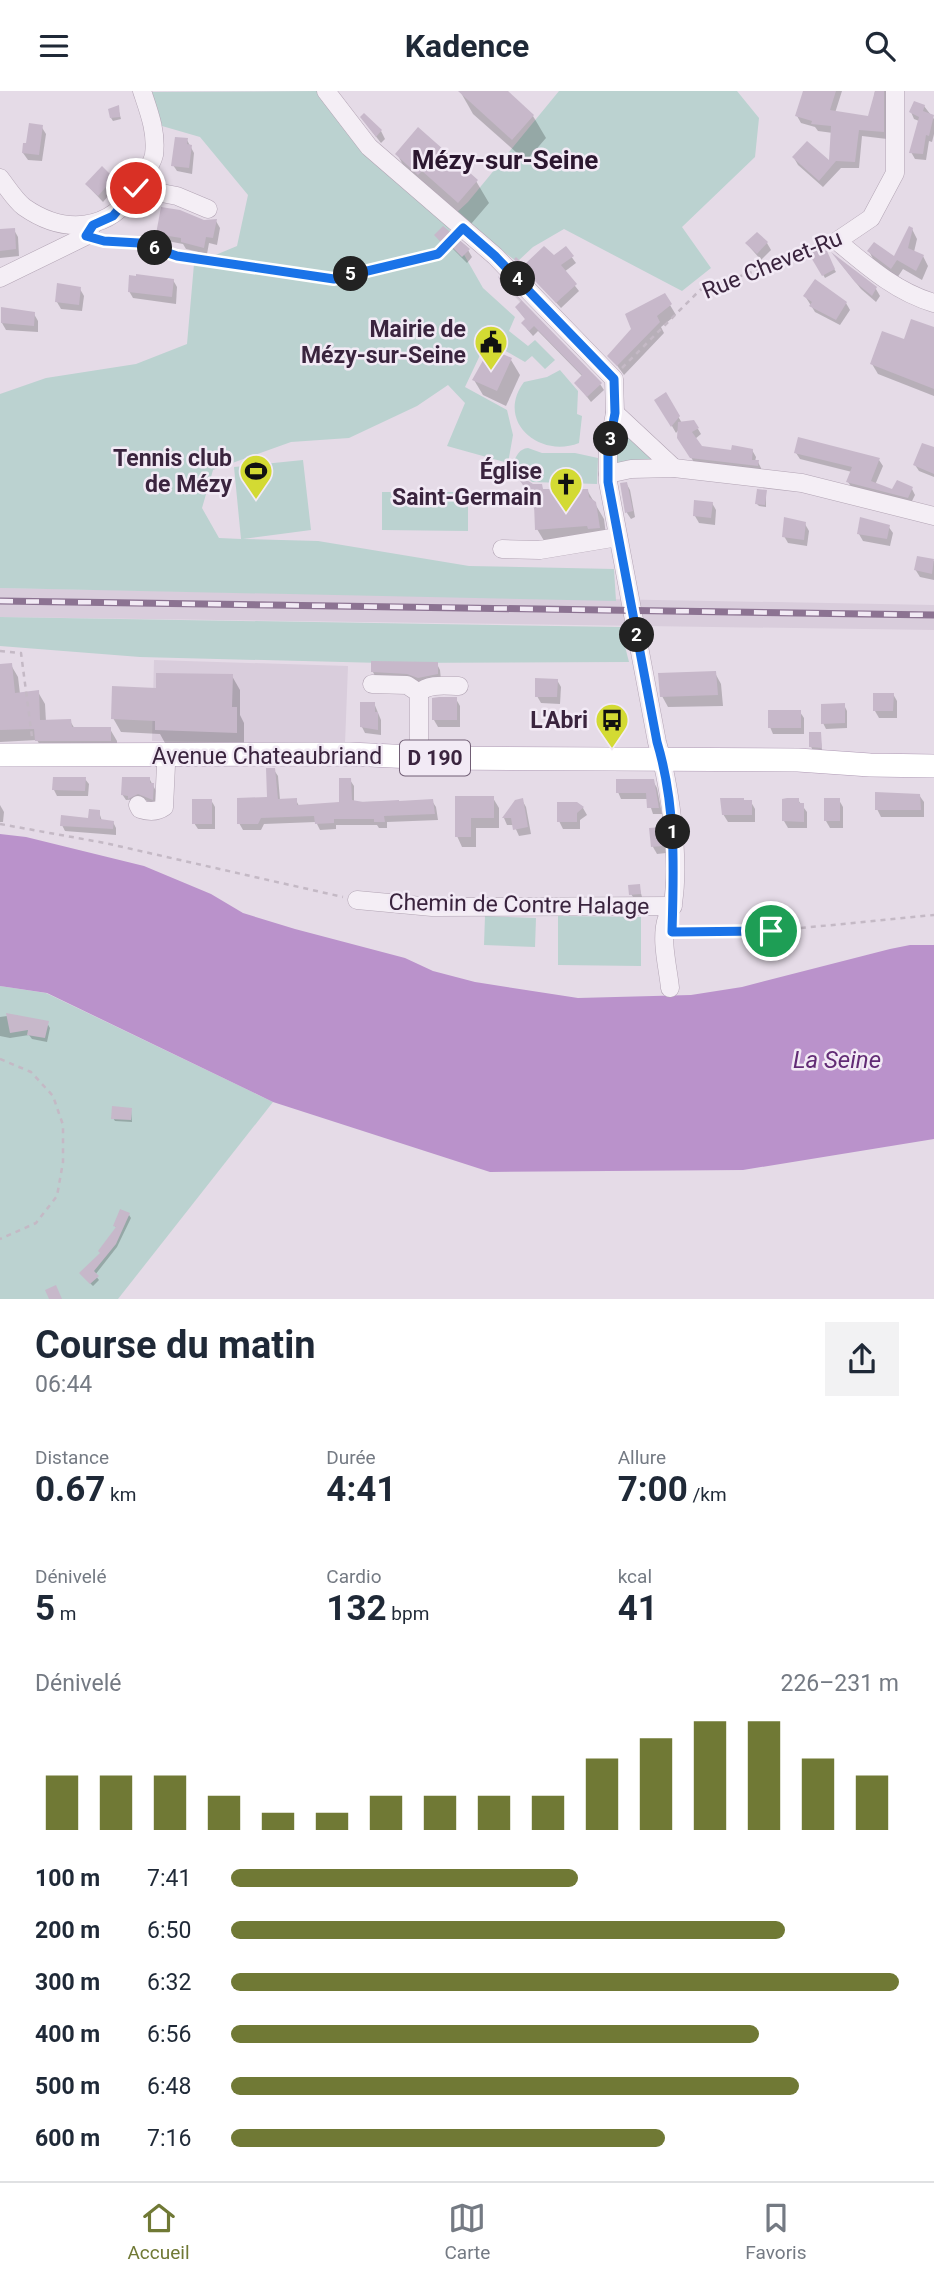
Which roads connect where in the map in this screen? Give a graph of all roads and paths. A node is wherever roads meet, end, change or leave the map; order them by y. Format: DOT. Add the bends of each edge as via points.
graph roads {
  1 [pos="142,91"];
  2 [pos="326,91"];
  3 [pos="895,91"];
  4 [pos="0,177"];
  5 [pos="136,188"];
  6 [pos="208,209"];
  7 [pos="463,228"];
  8 [pos="90,230"];
  9 [pos="837,241"];
  10 [pos="0,278"];
  11 [pos="934,303"];
  12 [pos="614,379"];
  13 [pos="615,413"];
  14 [pos="674,467"];
  15 [pos="608,478"];
  16 [pos="934,516"];
  17 [pos="618,537"];
  18 [pos="502,549"];
  19 [pos="0,651"];
  20 [pos="372,684"];
  21 [pos="459,686"];
  22 [pos="418,693"];
  23 [pos="0,755"];
  24 [pos="34,755"];
  25 [pos="419,757"];
  26 [pos="0,764"];
  27 [pos="166,765"];
  28 [pos="664,766"];
  29 [pos="934,766"];
  30 [pos="138,804"];
  31 [pos="0,824"];
  32 [pos="357,900"];
  33 [pos="673,906"];
  34 [pos="934,915"];
  35 [pos="670,988"];
  36 [pos="0,1059"];
  37 [pos="0,1238"];
  1 -- 5 [label="street" via="154,126 154,157"];
  2 -- 7 [label="street" via="369,148"];
  3 -- 9 [label="street, Rue Chevet-Ru" via="895,173 871,218"];
  4 -- 8 [label="street" via="22,205 46,219"];
  5 -- 6 [label="street" via="177,196"];
  5 -- 8 [label="street" via="113,216"];
  7 -- 8 [label="path" via="438,254 334,279 177,256 139,243 104,241"];
  7 -- 12 [label="street"];
  8 -- 10 [label="street"];
  9 -- 11 [label="street" via="881,278"];
  9 -- 12 [label="path, Rue Chevet-Ru" via="700,290 628,359"];
  12 -- 13 [label="street"];
  13 -- 14 [label="street"];
  13 -- 15 [label="street"];
  14 -- 15 [label="street" via="631,469"];
  14 -- 16 [label="street" via="802,483"];
  15 -- 17 [label="street"];
  17 -- 18 [label="street" via="540,550"];
  17 -- 28 [label="street"];
  19 -- 24 [label="path" via="21,653"];
  20 -- 22 [label="street" via="407,685"];
  21 -- 22 [label="street" via="431,686"];
  22 -- 25 [label="street"];
  23 -- 24 [label="main road, Avenue Chateaubriand / D 190"];
  24 -- 25 [label="main road, Avenue Chateaubriand / D 190"];
  25 -- 28 [label="main road, Avenue Chateaubriand / D 190"];
  26 -- 27 [label="main road, Avenue Chateaubriand / D 190"];
  27 -- 28 [label="main road, Avenue Chateaubriand / D 190"];
  27 -- 30 [label="street" via="164,807 145,811"];
  28 -- 29 [label="main road, Avenue Chateaubriand / D 190" via="797,772 870,765"];
  28 -- 33 [label="street" via="674,841"];
  31 -- 32 [label="path, Chemin de Contre Halage"];
  32 -- 33 [label="street, Chemin de Contre Halage" via="432,907"];
  33 -- 34 [label="path, Chemin de Contre Halage" via="672,932 771,931"];
  33 -- 35 [label="street" via="664,933"];
  36 -- 37 [label="path" via="31,1072 53,1096 63,1125 57,1196 36,1223"];
}
